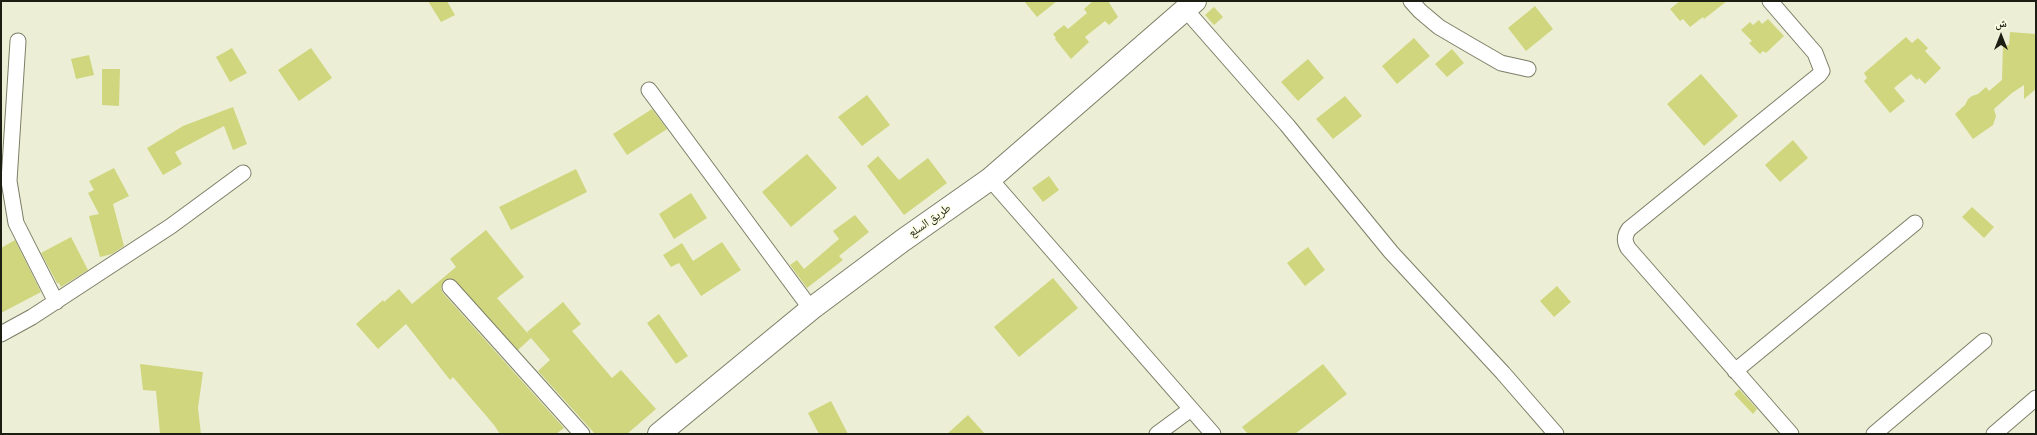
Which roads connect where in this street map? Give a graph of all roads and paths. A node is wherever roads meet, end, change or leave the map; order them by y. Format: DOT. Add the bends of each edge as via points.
graph roads {
  1 [pos="1412,1"];
  2 [pos="1770,1"];
  3 [pos="1190,5"];
  4 [pos="18,41"];
  5 [pos="1528,69"];
  6 [pos="649,90"];
  7 [pos="243,173"];
  8 [pos="990,178"];
  9 [pos="1915,223"];
  10 [pos="450,288"];
  11 [pos="56,302"];
  12 [pos="810,310"];
  13 [pos="1,334"];
  14 [pos="1984,340"];
  15 [pos="1735,371"];
  16 [pos="2036,398"];
  17 [pos="1191,409"];
  18 [pos="582,434"];
  19 [pos="659,434"];
  20 [pos="1157,434"];
  21 [pos="1213,434"];
  22 [pos="1556,434"];
  23 [pos="1791,434"];
  24 [pos="1874,434"];
  25 [pos="1994,434"];
  1 -- 5 [label="street" via="1439,27 1501,63"];
  2 -- 15 [label="street" via="1815,53 1822,71 1629,229 1625,235 1628,248"];
  3 -- 8 [label="street, طريق السلع"];
  3 -- 22 [label="street" via="1391,252 1503,372"];
  4 -- 11 [label="street" via="9,181 16,223"];
  6 -- 12 [label="street"];
  7 -- 11 [label="street" via="171,226"];
  8 -- 12 [label="street, طريق السلع"];
  8 -- 17 [label="street"];
  9 -- 15 [label="street"];
  10 -- 18 [label="street"];
  11 -- 13 [label="street"];
  12 -- 19 [label="street, طريق السلع"];
  14 -- 24 [label="street"];
  15 -- 23 [label="street"];
  16 -- 25 [label="street"];
  17 -- 20 [label="street"];
  17 -- 21 [label="street"];
}
